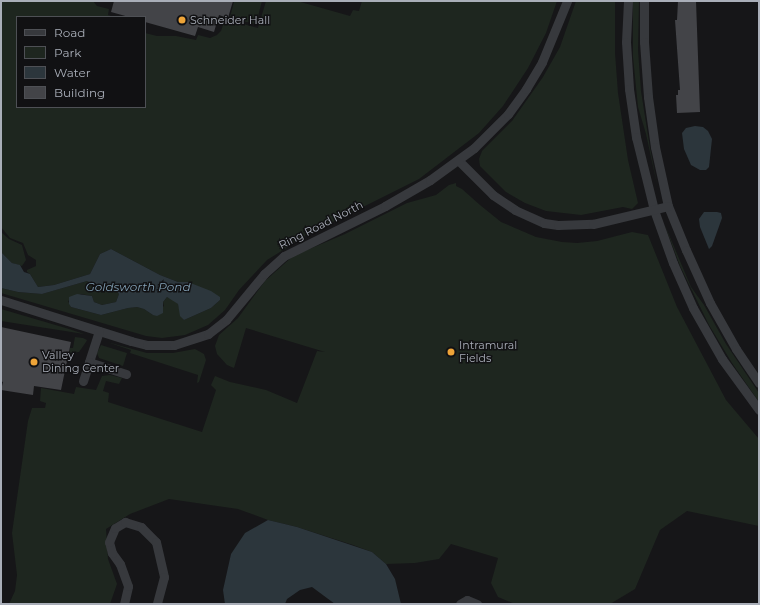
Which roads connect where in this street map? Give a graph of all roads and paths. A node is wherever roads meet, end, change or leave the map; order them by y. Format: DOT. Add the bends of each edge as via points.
graph roads {
  1 [pos="567,1"];
  2 [pos="628,1"];
  3 [pos="644,1"];
  4 [pos="459,161"];
  5 [pos="668,206"];
  6 [pos="654,210"];
  7 [pos="1,300"];
  8 [pos="99,331"];
  9 [pos="89,362"];
  10 [pos="126,374"];
  11 [pos="83,381"];
  12 [pos="759,383"];
  13 [pos="759,410"];
  14 [pos="124,604"];
  15 [pos="158,604"];
  16 [pos="460,604"];
  17 [pos="477,604"];
  1 -- 4 [label="street, Ring Road North" via="542,62 526,89 508,114"];
  2 -- 6 [label="street" via="626,42 629,89 636,138"];
  3 -- 5 [label="street" via="648,97 655,147"];
  4 -- 6 [label="street" via="493,196 515,210 544,223 587,225"];
  4 -- 8 [label="street, Ring Road North" via="385,206 284,256 264,274 226,320 199,338 161,346 131,342"];
  5 -- 6 [label="street"];
  5 -- 12 [label="street" via="710,303"];
  6 -- 13 [label="street" via="693,308 722,359"];
  7 -- 8 [label="street, Ring Road North"];
  8 -- 9 [label="street"];
  9 -- 10 [label="street"];
  9 -- 11 [label="street"];
  14 -- 15 [label="street" via="128,586 109,542 115,528 125,522 141,527 156,542 164,577"];
  16 -- 17 [label="street" via="467,600"];
}
